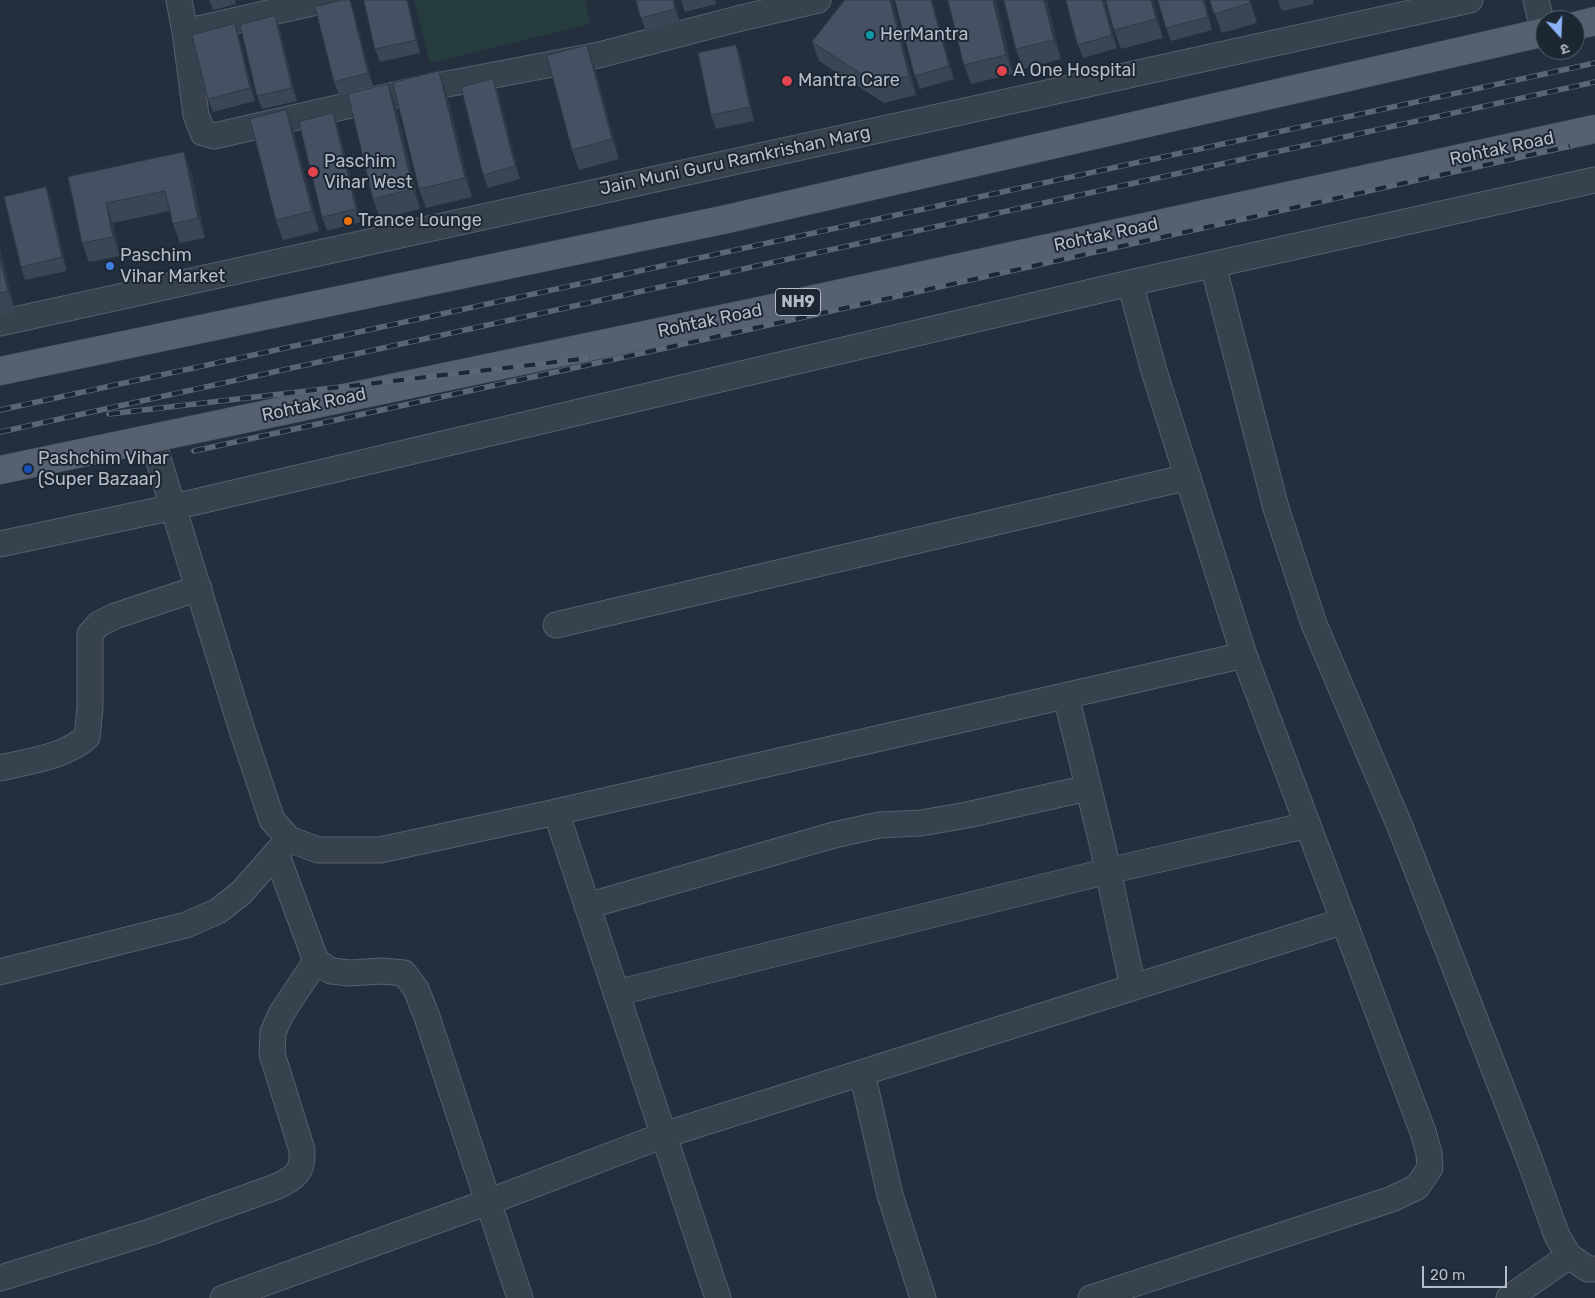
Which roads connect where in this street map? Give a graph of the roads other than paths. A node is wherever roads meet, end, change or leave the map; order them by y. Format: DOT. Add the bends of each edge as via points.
graph roads {
  1 [pos="179,0"];
  2 [pos="325,0"];
  3 [pos="818,0"];
  4 [pos="1470,0"];
  5 [pos="292,4"];
  6 [pos="185,32"];
  7 [pos="1535,34"];
  8 [pos="1595,129"];
  9 [pos="1595,180"];
  10 [pos="1213,265"];
  11 [pos="1130,283"];
  12 [pos="0,323"];
  13 [pos="0,371"];
  14 [pos="152,439"];
  15 [pos="0,470"];
  16 [pos="1188,477"];
  17 [pos="174,507"];
  18 [pos="0,544"];
  19 [pos="199,588"];
  20 [pos="556,625"];
  21 [pos="1244,655"];
  22 [pos="1066,696"];
  23 [pos="0,768"];
  24 [pos="1088,788"];
  25 [pos="556,812"];
  26 [pos="1308,825"];
  27 [pos="283,846"];
  28 [pos="1108,871"];
  29 [pos="587,906"];
  30 [pos="1344,921"];
  31 [pos="316,961"];
  32 [pos="0,972"];
  33 [pos="1133,987"];
  34 [pos="616,993"];
  35 [pos="862,1073"];
  36 [pos="664,1136"];
  37 [pos="488,1202"];
  38 [pos="1569,1256"];
  39 [pos="1595,1269"];
  40 [pos="0,1278"];
  41 [pos="0,1291"];
  42 [pos="2,1298"];
  43 [pos="223,1298"];
  44 [pos="520,1298"];
  45 [pos="718,1298"];
  46 [pos="923,1298"];
  47 [pos="1091,1298"];
  48 [pos="1509,1298"];
  1 -- 6 [label="street"];
  2 -- 5 [label="street"];
  3 -- 6 [label="street" via="599,54 421,89 214,136 203,134 196,115"];
  4 -- 12 [label="street, Jain Muni Guru Ramkrishan Marg"];
  5 -- 6 [label="street"];
  7 -- 13 [label="main road" via="737,217"];
  8 -- 14 [label="main road, Rohtak Road / NH9"];
  9 -- 10 [label="street"];
  10 -- 11 [label="street"];
  10 -- 38 [label="street" via="1276,508 1314,624 1401,829 1557,1236"];
  11 -- 16 [label="street"];
  11 -- 17 [label="street"];
  14 -- 15 [label="main road, Rohtak Road / NH9"];
  14 -- 17 [label="street"];
  16 -- 20 [label="street"];
  16 -- 21 [label="street"];
  17 -- 18 [label="street"];
  17 -- 19 [label="street"];
  19 -- 23 [label="street" via="99,624 90,634 87,737 78,745 58,753"];
  19 -- 27 [label="street" via="242,730"];
  21 -- 22 [label="street"];
  21 -- 26 [label="street"];
  22 -- 24 [label="street"];
  22 -- 25 [label="street"];
  24 -- 28 [label="street"];
  24 -- 29 [label="street" via="967,815 921,823 879,825 834,834"];
  25 -- 27 [label="street" via="380,850 318,850"];
  25 -- 29 [label="street"];
  26 -- 28 [label="street"];
  26 -- 30 [label="street"];
  27 -- 31 [label="street"];
  27 -- 32 [label="street" via="240,893 218,911 186,925"];
  28 -- 33 [label="street"];
  28 -- 34 [label="street"];
  29 -- 34 [label="street"];
  30 -- 33 [label="street"];
  30 -- 47 [label="street" via="1423,1132 1430,1168 1417,1187 1392,1199"];
  31 -- 37 [label="street" via="331,971 404,973 416,989"];
  31 -- 40 [label="street" via="273,1032 272,1054 302,1150 303,1164 298,1173 278,1186 153,1231"];
  33 -- 35 [label="street"];
  34 -- 36 [label="street"];
  35 -- 36 [label="street"];
  35 -- 46 [label="street" via="890,1195"];
  36 -- 37 [label="street"];
  36 -- 45 [label="street"];
  37 -- 43 [label="street"];
  37 -- 44 [label="street"];
  38 -- 39 [label="street"];
  38 -- 48 [label="street"];
  41 -- 42 [label="street"];
}
